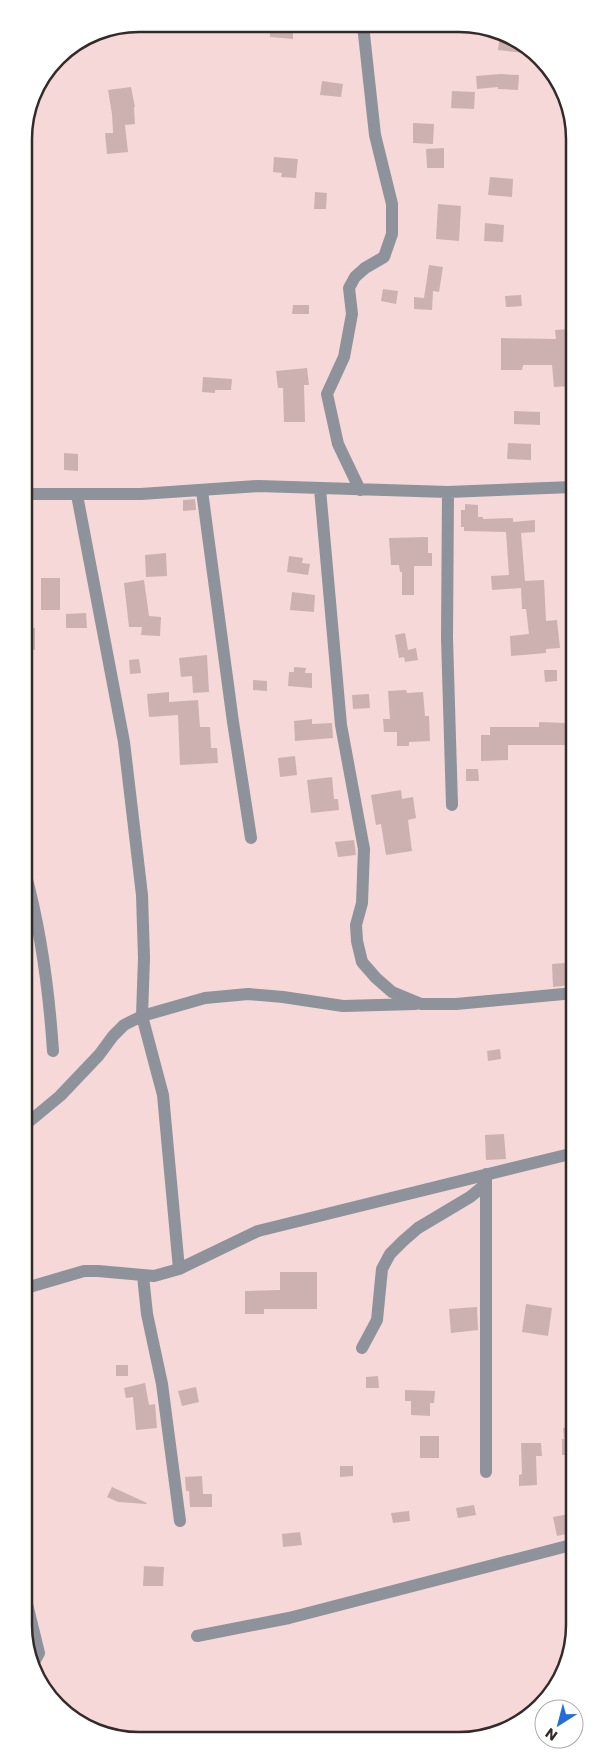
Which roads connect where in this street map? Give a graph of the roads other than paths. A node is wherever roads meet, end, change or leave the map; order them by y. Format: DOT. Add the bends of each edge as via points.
graph roads {
  1 [pos="365,32"];
  2 [pos="566,487"];
  3 [pos="320,489"];
  4 [pos="360,490"];
  5 [pos="202,491"];
  6 [pos="448,492"];
  7 [pos="33,494"];
  8 [pos="77,495"];
  9 [pos="452,805"];
  10 [pos="251,838"];
  11 [pos="32,907"];
  12 [pos="566,994"];
  13 [pos="421,1004"];
  14 [pos="142,1016"];
  15 [pos="54,1051"];
  16 [pos="32,1119"];
  17 [pos="566,1155"];
  18 [pos="486,1179"];
  19 [pos="179,1269"];
  20 [pos="143,1276"];
  21 [pos="32,1286"];
  22 [pos="362,1348"];
  23 [pos="486,1472"];
  24 [pos="180,1521"];
  25 [pos="566,1546"];
  26 [pos="32,1624"];
  27 [pos="197,1636"];
  28 [pos="37,1656"];
  1 -- 4 [label="street" via="375,135 392,204 392,234 384,257 365,268 349,288 352,314 344,357 327,394 338,444"];
  2 -- 6 [label="street"];
  3 -- 4 [label="street"];
  3 -- 5 [label="street" via="258,486"];
  3 -- 13 [label="street" via="341,725 364,849 362,903 356,941 362,962 376,978 392,992"];
  4 -- 6 [label="street"];
  5 -- 8 [label="street"];
  5 -- 10 [label="street"];
  6 -- 9 [label="street" via="447,638"];
  7 -- 8 [label="street"];
  8 -- 14 [label="street" via="128,766 142,895"];
  11 -- 15 [label="street" via="50,1007"];
  12 -- 13 [label="street"];
  13 -- 14 [label="street" via="343,1006 248,994 205,998"];
  14 -- 16 [label="street" via="124,1025 60,1096"];
  14 -- 19 [label="street" via="163,1095"];
  17 -- 18 [label="street"];
  18 -- 19 [label="street" via="258,1231"];
  18 -- 22 [label="street" via="470,1197 418,1228 390,1254 382,1269 377,1320"];
  18 -- 23 [label="street"];
  19 -- 20 [label="street"];
  20 -- 21 [label="street" via="84,1271"];
  20 -- 24 [label="street" via="146,1314 162,1384"];
  25 -- 27 [label="street" via="289,1618"];
  26 -- 28 [label="street"];
}
